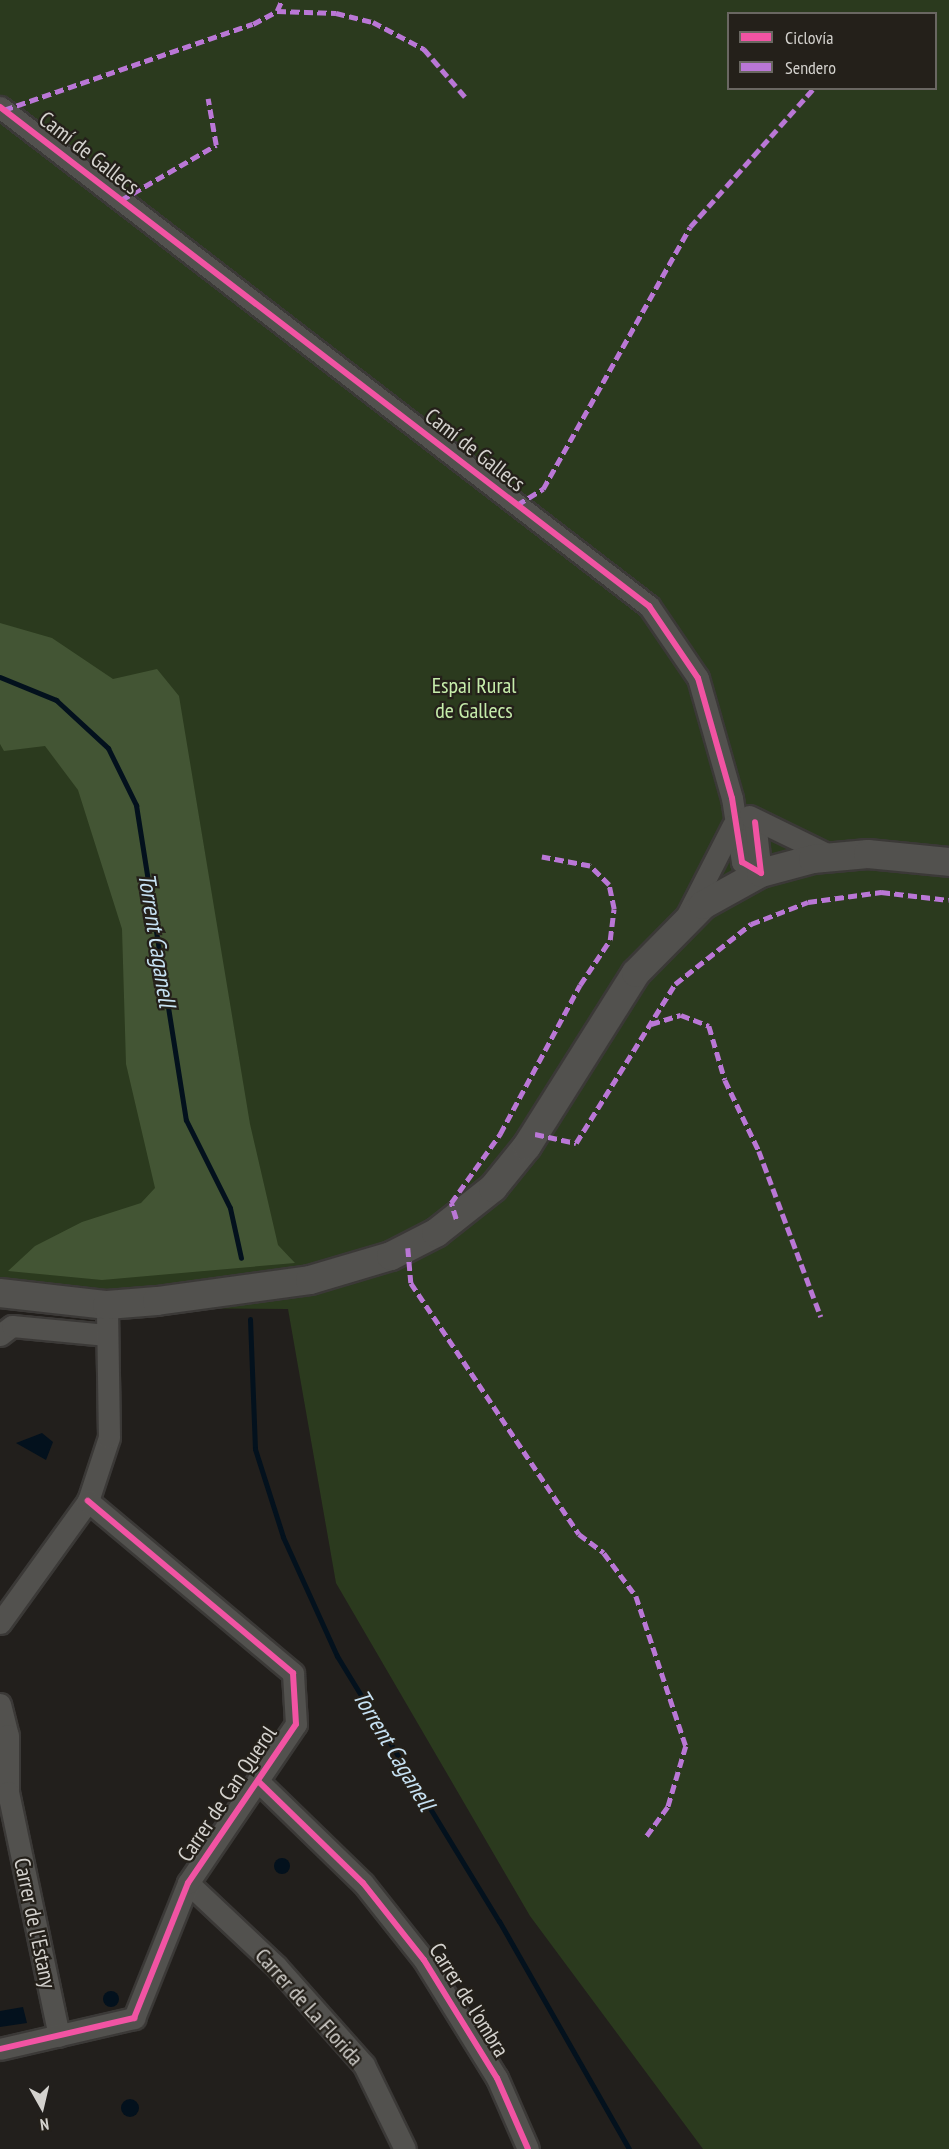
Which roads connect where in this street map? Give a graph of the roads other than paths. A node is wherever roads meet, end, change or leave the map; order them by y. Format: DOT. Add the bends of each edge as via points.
graph roads {
  1 [pos="0,107"];
  2 [pos="732,798"];
  3 [pos="755,822"];
  4 [pos="733,825"];
  5 [pos="831,856"];
  6 [pos="949,862"];
  7 [pos="761,873"];
  8 [pos="684,920"];
  9 [pos="0,1293"];
  10 [pos="107,1305"];
  11 [pos="0,1335"];
  12 [pos="107,1335"];
  13 [pos="88,1501"];
  14 [pos="0,1623"];
  15 [pos="0,1704"];
  16 [pos="258,1781"];
  17 [pos="188,1883"];
  18 [pos="58,2036"];
  19 [pos="0,2049"];
  20 [pos="405,2149"];
  21 [pos="528,2149"];
  1 -- 2 [label="street, Camí de Gallecs" via="649,606 698,678"];
  2 -- 3 [label="street, Camí de Gallecs"];
  2 -- 4 [label="street, Camí de Gallecs"];
  3 -- 5 [label="street, Camí de Gallecs"];
  3 -- 7 [label="street"];
  4 -- 7 [label="street, Camí de Gallecs" via="742,862"];
  4 -- 8 [label="street, Camí de Gallecs"];
  5 -- 6 [label="main road" via="894,855"];
  5 -- 7 [label="main road"];
  7 -- 8 [label="main road"];
  8 -- 10 [label="main road" via="619,997 527,1146 493,1188 436,1233 344,1273"];
  9 -- 10 [label="main road"];
  10 -- 12 [label="street"];
  11 -- 12 [label="street" via="12,1326"];
  12 -- 13 [label="street" via="109,1437"];
  13 -- 14 [label="street"];
  13 -- 16 [label="street, Carrer de Can Querol" via="293,1673 296,1724"];
  15 -- 18 [label="street, Carrer de l'Estany" via="8,1735 8,1792"];
  16 -- 17 [label="street, Carrer de Can Querol"];
  16 -- 21 [label="street, Carrer de l'ombra" via="363,1882 424,1960 497,2079"];
  17 -- 18 [label="street, Carrer de Can Querol" via="134,2018"];
  17 -- 20 [label="street, Carrer de La Florida" via="277,1966 364,2065"];
  18 -- 19 [label="street, Carrer de Can Querol"];
}
